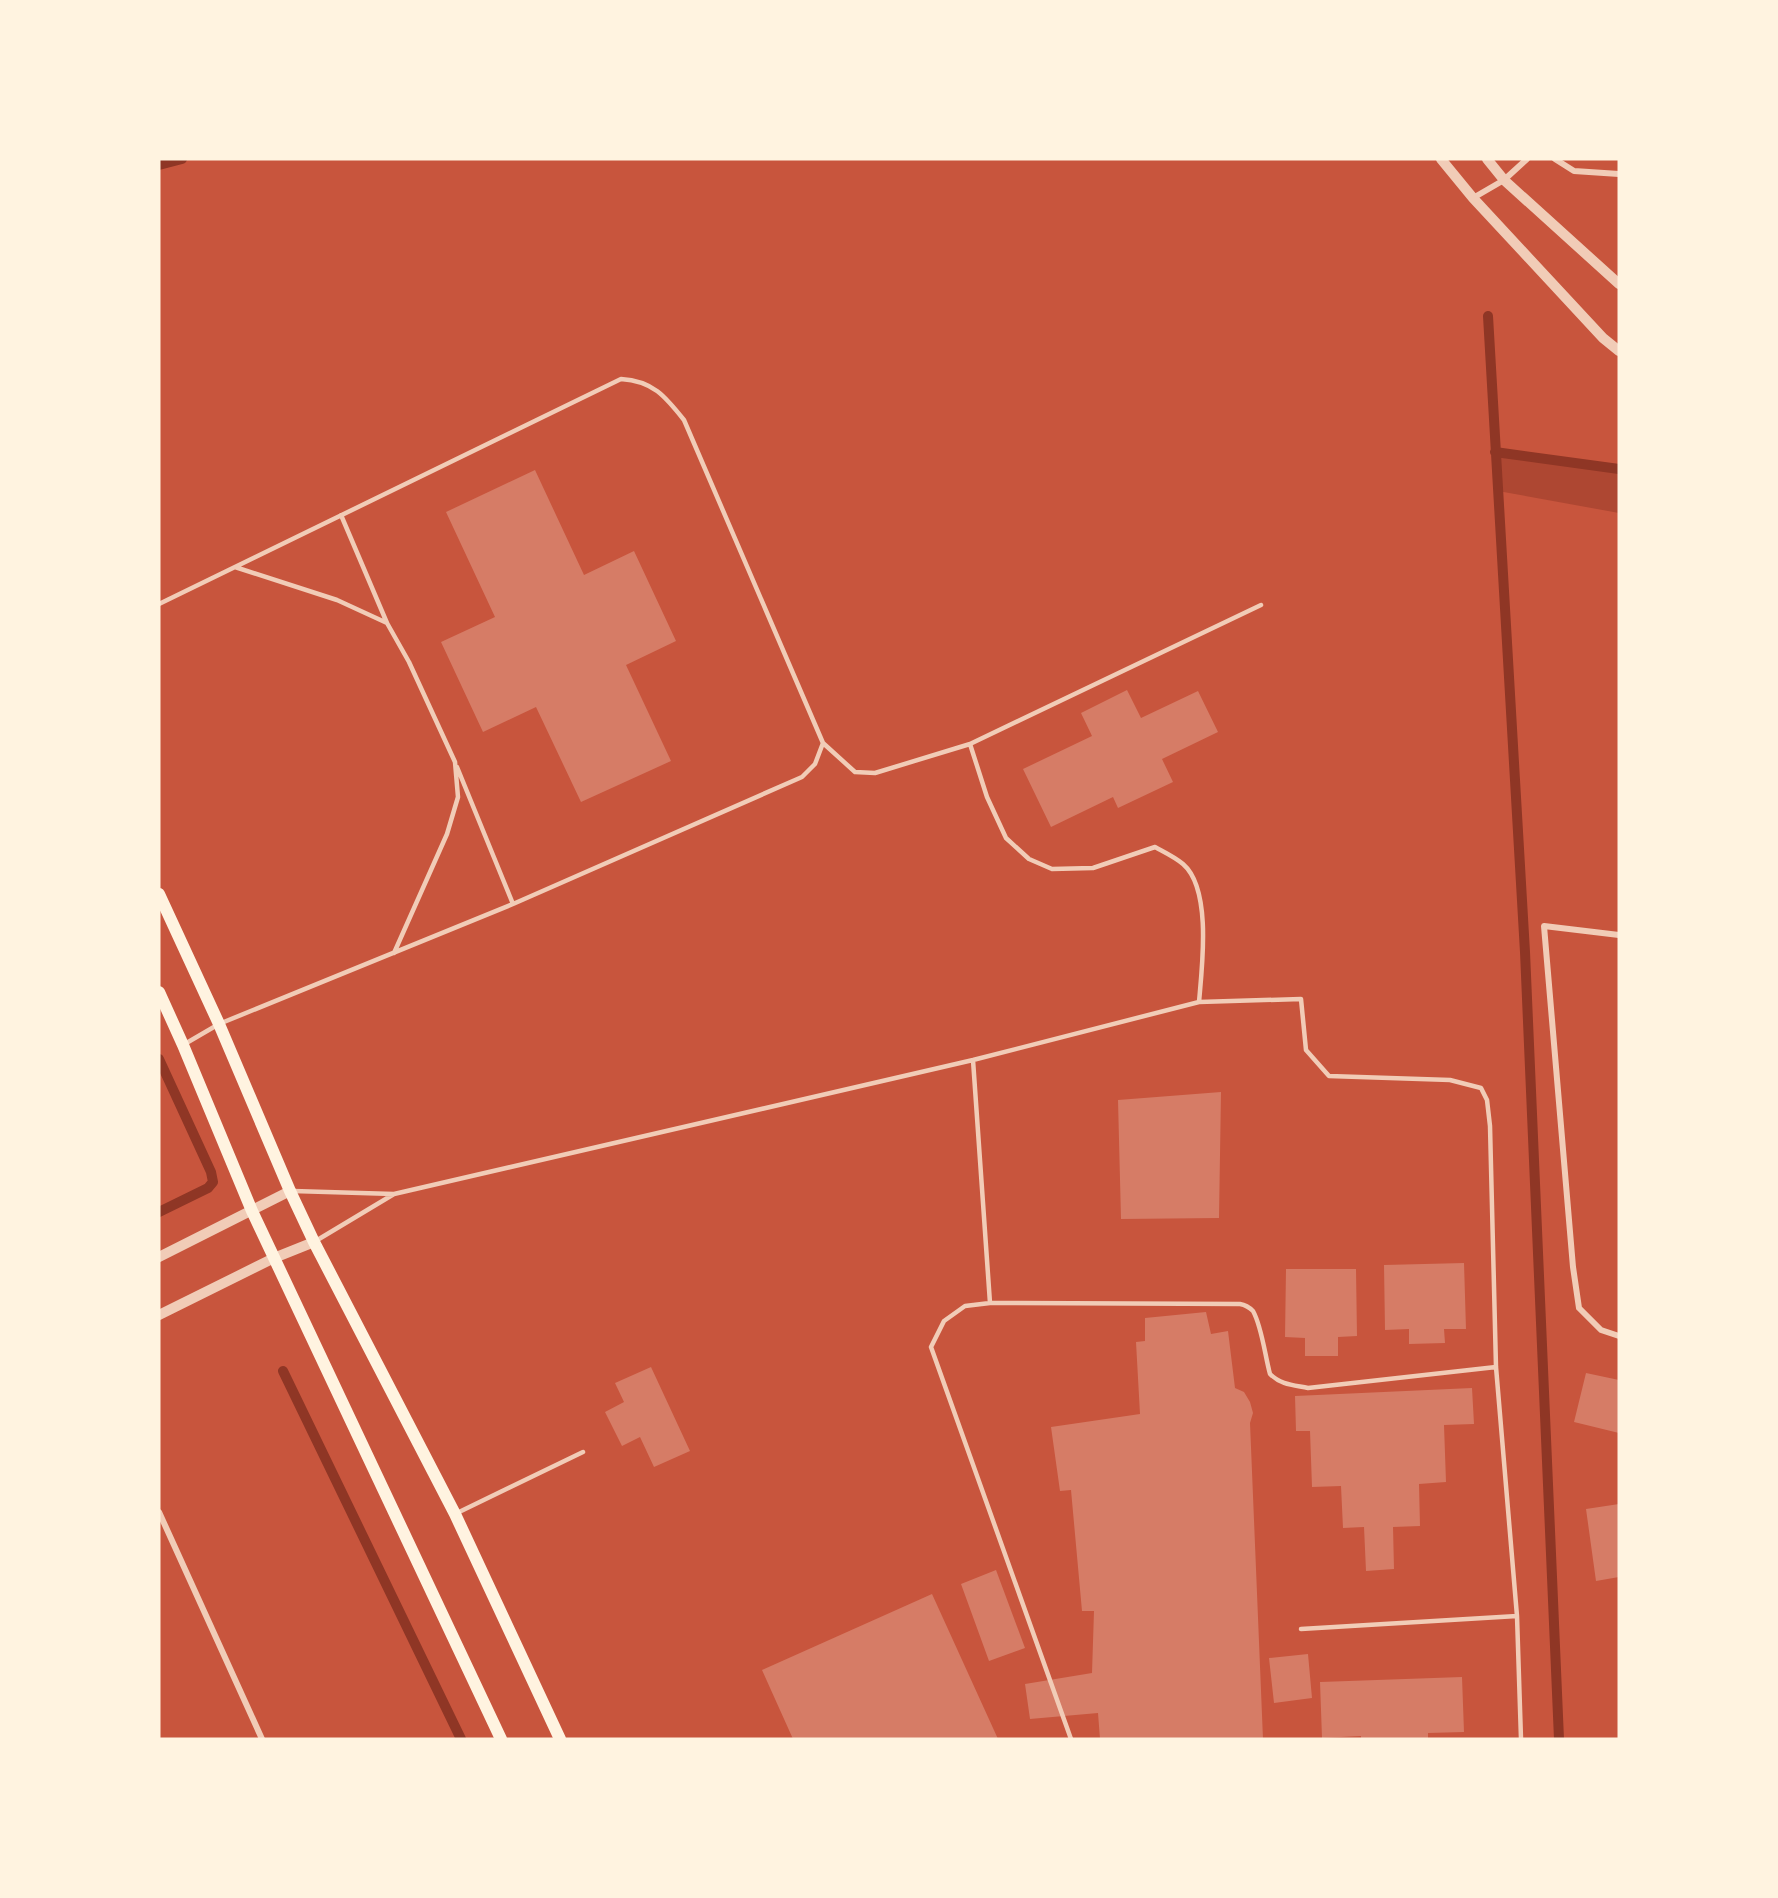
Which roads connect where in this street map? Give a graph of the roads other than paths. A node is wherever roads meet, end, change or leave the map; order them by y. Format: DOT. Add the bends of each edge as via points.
graph roads {
  1 [pos="1441,159"];
  2 [pos="1486,159"];
  3 [pos="1527,159"];
  4 [pos="1555,159"];
  5 [pos="1619,174"];
  6 [pos="1504,180"];
  7 [pos="1473,198"];
  8 [pos="1619,284"];
  9 [pos="1619,351"];
  10 [pos="341,515"];
  11 [pos="235,567"];
  12 [pos="159,604"];
  13 [pos="1261,605"];
  14 [pos="387,623"];
  15 [pos="823,743"];
  16 [pos="970,744"];
  17 [pos="455,762"];
  18 [pos="159,894"];
  19 [pos="513,904"];
  20 [pos="1619,934"];
  21 [pos="394,953"];
  22 [pos="159,992"];
  23 [pos="1199,1002"];
  24 [pos="219,1024"];
  25 [pos="183,1045"];
  26 [pos="973,1060"];
  27 [pos="290,1191"];
  28 [pos="394,1194"];
  29 [pos="252,1211"];
  30 [pos="314,1242"];
  31 [pos="159,1257"];
  32 [pos="274,1258"];
  33 [pos="990,1303"];
  34 [pos="159,1315"];
  35 [pos="1619,1336"];
  36 [pos="1496,1366"];
  37 [pos="582,1452"];
  38 [pos="159,1512"];
  39 [pos="455,1514"];
  40 [pos="1517,1616"];
  41 [pos="1301,1629"];
  42 [pos="262,1739"];
  43 [pos="501,1739"];
  44 [pos="560,1739"];
  45 [pos="1071,1739"];
  46 [pos="1521,1739"];
  1 -- 7 [label="street"];
  2 -- 6 [label="street"];
  3 -- 6 [label="street"];
  4 -- 5 [label="street" via="1574,171"];
  6 -- 7 [label="street"];
  6 -- 8 [label="street"];
  7 -- 9 [label="street"];
  10 -- 11 [label="lane"];
  10 -- 14 [label="lane"];
  10 -- 15 [label="lane" via="621,379 650,386 665,396 684,420"];
  11 -- 12 [label="lane"];
  11 -- 14 [label="lane" via="337,600"];
  13 -- 16 [label="lane"];
  14 -- 17 [label="lane"];
  15 -- 16 [label="lane" via="855,772 875,773"];
  15 -- 19 [label="lane" via="815,764 802,777"];
  16 -- 23 [label="lane" via="987,797 1006,838 1029,859 1052,869 1093,868 1155,847 1185,865 1198,886 1204,946"];
  17 -- 19 [label="lane"];
  17 -- 21 [label="lane" via="458,797 447,834"];
  18 -- 24 [label="main road"];
  19 -- 21 [label="lane"];
  20 -- 35 [label="street" via="1544,926 1573,1267 1580,1308 1601,1330"];
  21 -- 24 [label="lane"];
  22 -- 25 [label="main road"];
  23 -- 26 [label="lane"];
  23 -- 36 [label="lane" via="1301,999 1306,1050 1329,1076 1450,1080 1481,1088 1487,1100 1490,1126"];
  24 -- 25 [label="lane"];
  24 -- 27 [label="main road"];
  25 -- 29 [label="main road"];
  26 -- 28 [label="lane"];
  26 -- 33 [label="lane"];
  27 -- 28 [label="lane"];
  27 -- 29 [label="street"];
  27 -- 30 [label="main road"];
  28 -- 30 [label="lane"];
  29 -- 31 [label="street"];
  29 -- 32 [label="main road"];
  30 -- 32 [label="street"];
  30 -- 39 [label="main road"];
  32 -- 34 [label="street"];
  32 -- 43 [label="main road"];
  33 -- 36 [label="lane" via="1240,1304 1247,1306 1256,1320 1270,1374 1283,1384 1308,1388"];
  33 -- 45 [label="lane" via="965,1306 944,1321 932,1347"];
  36 -- 40 [label="lane"];
  37 -- 39 [label="lane"];
  38 -- 42 [label="street"];
  39 -- 44 [label="main road"];
  40 -- 41 [label="lane"];
  40 -- 46 [label="lane"];
}
